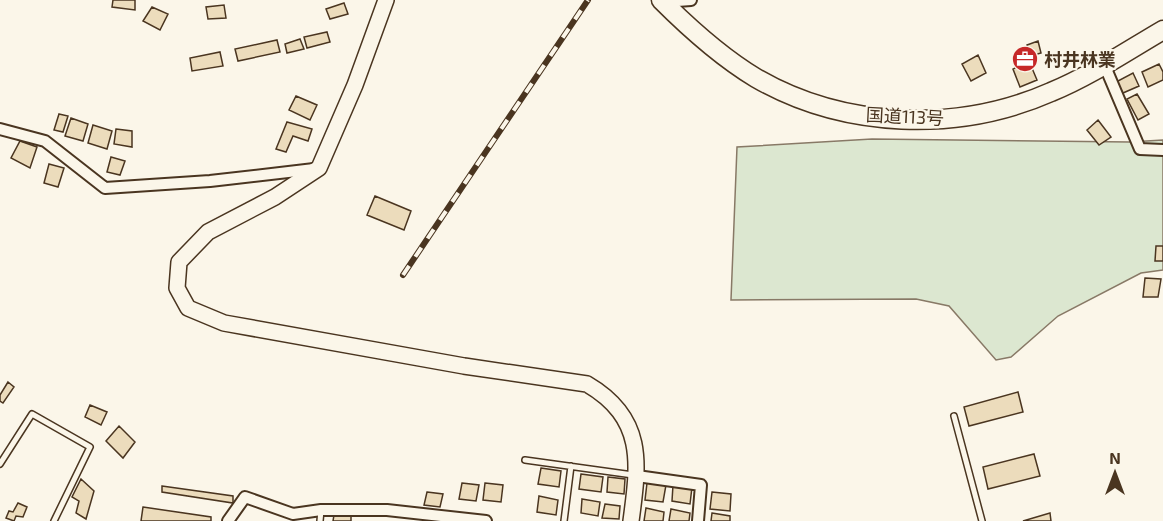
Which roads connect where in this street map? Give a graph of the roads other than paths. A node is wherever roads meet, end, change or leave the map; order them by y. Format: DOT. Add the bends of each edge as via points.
graph roads {
  1 [pos="386,0"];
  2 [pos="691,0"];
  3 [pos="662,1"];
  4 [pos="1163,30"];
  5 [pos="1104,64"];
  6 [pos="0,129"];
  7 [pos="1163,150"];
  8 [pos="319,168"];
  9 [pos="954,416"];
  10 [pos="525,460"];
  11 [pos="0,464"];
  12 [pos="571,466"];
  13 [pos="637,476"];
  14 [pos="320,515"];
  15 [pos="387,515"];
  16 [pos="54,521"];
  17 [pos="228,521"];
  18 [pos="486,521"];
  19 [pos="564,521"];
  20 [pos="631,521"];
  21 [pos="698,521"];
  22 [pos="982,521"];
  1 -- 8 [label="street"];
  2 -- 3 [label="street"];
  3 -- 5 [label="highway, 国道113号" via="715,50 757,78 831,108 880,117 929,120 1001,110 1052,92"];
  4 -- 5 [label="highway, 国道113号"];
  5 -- 7 [label="street" via="1140,149"];
  6 -- 8 [label="street" via="45,141 105,188"];
  8 -- 13 [label="street" via="275,197 208,232 195,244 179,262 177,288 188,308 224,323 586,384 616,406 626,422 634,442"];
  9 -- 22 [label="lane"];
  10 -- 12 [label="lane"];
  11 -- 16 [label="lane" via="32,414 90,447"];
  12 -- 13 [label="lane"];
  12 -- 19 [label="lane"];
  13 -- 20 [label="street"];
  13 -- 21 [label="street" via="701,485"];
  14 -- 15 [label="street"];
  14 -- 17 [label="street" via="293,514 245,497"];
  15 -- 18 [label="street"];
}
